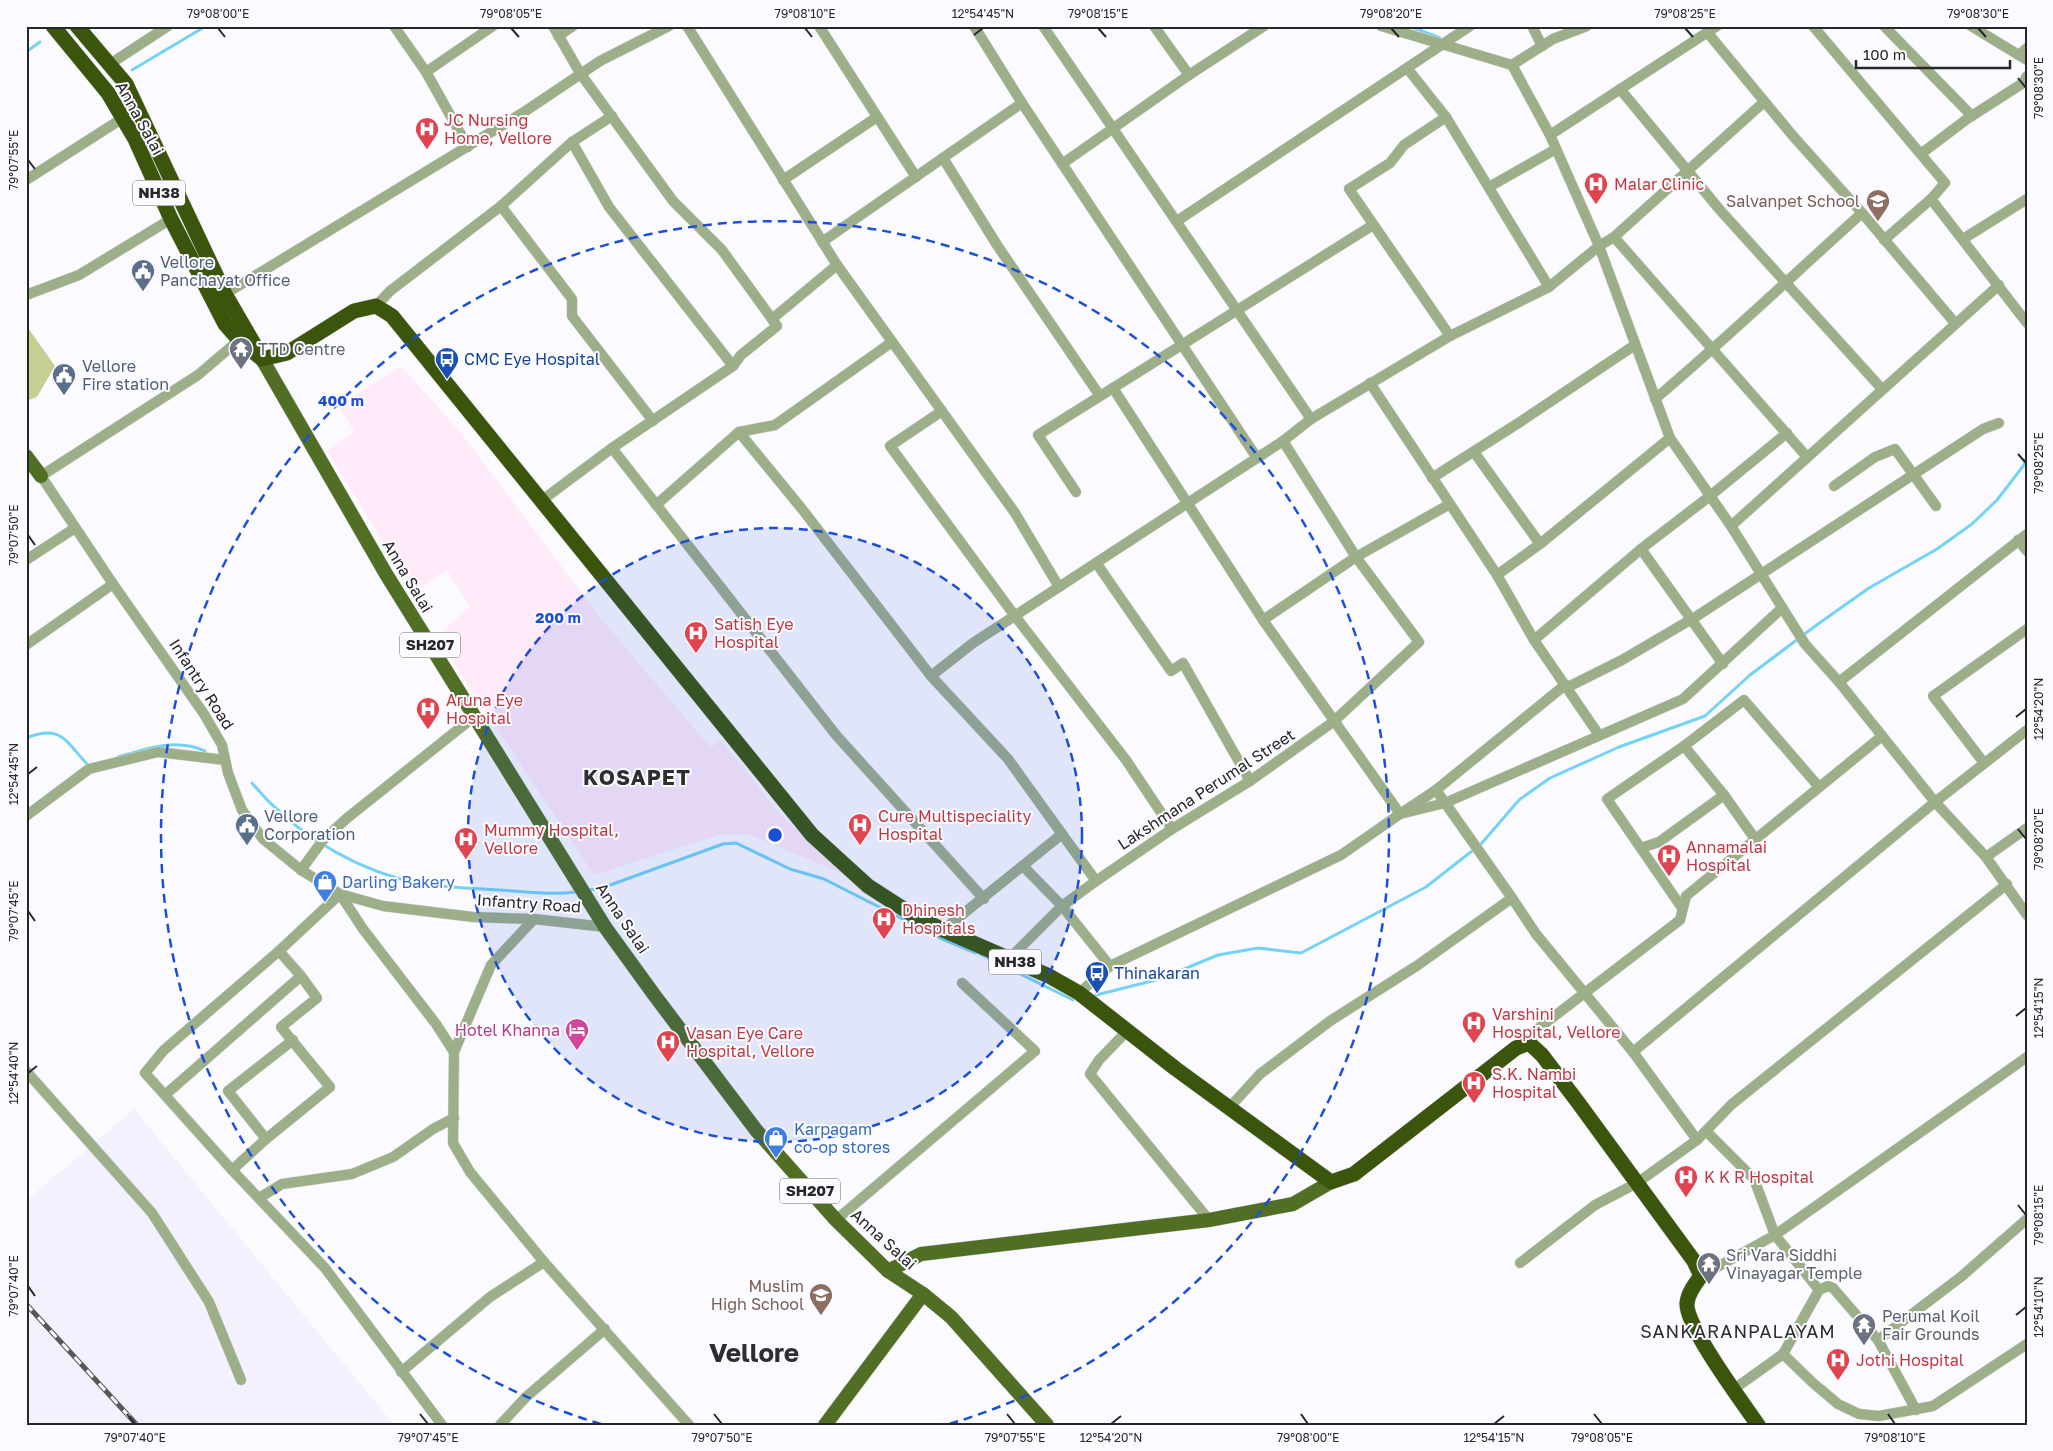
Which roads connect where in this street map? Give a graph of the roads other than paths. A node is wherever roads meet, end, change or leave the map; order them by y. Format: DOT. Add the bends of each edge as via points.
graph roads {
  1 [pos="53,26"];
  2 [pos="77,26"];
  3 [pos="168,26"];
  4 [pos="394,26"];
  5 [pos="494,26"];
  6 [pos="553,26"];
  7 [pos="573,26"];
  8 [pos="669,26"];
  9 [pos="687,26"];
  10 [pos="819,26"];
  11 [pos="974,26"];
  12 [pos="1043,26"];
  13 [pos="1154,26"];
  14 [pos="1264,26"];
  15 [pos="1381,26"];
  16 [pos="1470,26"];
  17 [pos="1532,26"];
  18 [pos="1587,26"];
  19 [pos="1813,26"];
  20 [pos="1884,26"];
  21 [pos="1972,26"];
  22 [pos="1712,29"];
  23 [pos="1411,31"];
  24 [pos="558,36"];
  25 [pos="1441,44"];
  26 [pos="1542,46"];
  27 [pos="2024,55"];
  28 [pos="110,64"];
  29 [pos="1512,65"];
  30 [pos="1407,68"];
  31 [pos="426,72"];
  32 [pos="580,72"];
  33 [pos="1189,75"];
  34 [pos="2027,76"];
  35 [pos="1620,89"];
  36 [pos="1764,102"];
  37 [pos="1022,103"];
  38 [pos="612,116"];
  39 [pos="1972,116"];
  40 [pos="877,117"];
  41 [pos="123,118"];
  42 [pos="1446,118"];
  43 [pos="1114,129"];
  44 [pos="1550,135"];
  45 [pos="572,142"];
  46 [pos="468,147"];
  47 [pos="1556,149"];
  48 [pos="1922,153"];
  49 [pos="943,158"];
  50 [pos="1062,164"];
  51 [pos="1690,171"];
  52 [pos="916,177"];
  53 [pos="26,180"];
  54 [pos="783,180"];
  55 [pos="1489,187"];
  56 [pos="1931,199"];
  57 [pos="2027,199"];
  58 [pos="501,206"];
  59 [pos="1862,213"];
  60 [pos="171,219"];
  61 [pos="1177,221"];
  62 [pos="1373,225"];
  63 [pos="1614,237"];
  64 [pos="1963,239"];
  65 [pos="1884,240"];
  66 [pos="822,242"];
  67 [pos="1599,246"];
  68 [pos="837,265"];
  69 [pos="1785,282"];
  70 [pos="1998,284"];
  71 [pos="1549,288"];
  72 [pos="224,294"];
  73 [pos="26,295"];
  74 [pos="376,306"];
  75 [pos="1237,309"];
  76 [pos="2023,310"];
  77 [pos="772,319"];
  78 [pos="1955,323"];
  79 [pos="2027,324"];
  80 [pos="1450,336"];
  81 [pos="239,340"];
  82 [pos="892,342"];
  83 [pos="1183,345"];
  84 [pos="1635,345"];
  85 [pos="1713,350"];
  86 [pos="262,359"];
  87 [pos="733,366"];
  88 [pos="1370,383"];
  89 [pos="1113,388"];
  90 [pos="1882,389"];
  91 [pos="1100,396"];
  92 [pos="1655,399"];
  93 [pos="942,411"];
  94 [pos="1311,419"];
  95 [pos="653,421"];
  96 [pos="1999,423"];
  97 [pos="739,432"];
  98 [pos="1786,433"];
  99 [pos="1670,438"];
  100 [pos="1283,441"];
  101 [pos="612,448"];
  102 [pos="1474,452"];
  103 [pos="26,456"];
  104 [pos="1808,457"];
  105 [pos="1257,458"];
  106 [pos="41,476"];
  107 [pos="1914,476"];
  108 [pos="1432,478"];
  109 [pos="1834,486"];
  110 [pos="1076,492"];
  111 [pos="1710,496"];
  112 [pos="541,501"];
  113 [pos="1187,503"];
  114 [pos="1450,504"];
  115 [pos="656,505"];
  116 [pos="1936,506"];
  117 [pos="1731,526"];
  118 [pos="76,528"];
  119 [pos="2027,534"];
  120 [pos="2018,540"];
  121 [pos="1540,544"];
  122 [pos="1640,548"];
  123 [pos="2027,551"];
  124 [pos="1356,557"];
  125 [pos="26,560"];
  126 [pos="1097,564"];
  127 [pos="1760,574"];
  128 [pos="1497,575"];
  129 [pos="113,584"];
  130 [pos="1059,587"];
  131 [pos="1781,609"];
  132 [pos="1015,616"];
  133 [pos="1691,619"];
  134 [pos="1263,620"];
  135 [pos="2027,629"];
  136 [pos="1534,640"];
  137 [pos="26,645"];
  138 [pos="1723,664"];
  139 [pos="931,676"];
  140 [pos="1839,682"];
  141 [pos="1565,685"];
  142 [pos="475,716"];
  143 [pos="1333,722"];
  144 [pos="2027,730"];
  145 [pos="1598,735"];
  146 [pos="1882,736"];
  147 [pos="1684,746"];
  148 [pos="225,760"];
  149 [pos="1984,763"];
  150 [pos="1250,781"];
  151 [pos="1819,787"];
  152 [pos="1436,790"];
  153 [pos="1724,794"];
  154 [pos="1935,802"];
  155 [pos="1445,803"];
  156 [pos="1400,814"];
  157 [pos="26,816"];
  158 [pos="2027,828"];
  159 [pos="1172,829"];
  160 [pos="1062,834"];
  161 [pos="1755,839"];
  162 [pos="1641,848"];
  163 [pos="1986,857"];
  164 [pos="1023,866"];
  165 [pos="301,870"];
  166 [pos="1096,881"];
  167 [pos="2006,884"];
  168 [pos="340,894"];
  169 [pos="984,898"];
  170 [pos="1512,898"];
  171 [pos="1062,906"];
  172 [pos="1682,908"];
  173 [pos="2027,915"];
  174 [pos="534,918"];
  175 [pos="605,927"];
  176 [pos="943,930"];
  177 [pos="279,951"];
  178 [pos="1009,959"];
  179 [pos="1110,966"];
  180 [pos="301,976"];
  181 [pos="962,983"];
  182 [pos="1584,992"];
  183 [pos="1079,993"];
  184 [pos="1127,1031"];
  185 [pos="293,1040"];
  186 [pos="1529,1043"];
  187 [pos="454,1052"];
  188 [pos="1633,1052"];
  189 [pos="2027,1056"];
  190 [pos="26,1071"];
  191 [pos="165,1096"];
  192 [pos="1230,1107"];
  193 [pos="454,1118"];
  194 [pos="1706,1131"];
  195 [pos="266,1139"];
  196 [pos="1697,1140"];
  197 [pos="232,1170"];
  198 [pos="1331,1182"];
  199 [pos="1637,1183"];
  200 [pos="260,1198"];
  201 [pos="2027,1219"];
  202 [pos="836,1220"];
  203 [pos="1209,1220"];
  204 [pos="1775,1235"];
  205 [pos="544,1262"];
  206 [pos="1520,1263"];
  207 [pos="888,1270"];
  208 [pos="1701,1276"];
  209 [pos="1819,1290"];
  210 [pos="923,1294"];
  211 [pos="605,1329"];
  212 [pos="1878,1340"];
  213 [pos="2027,1344"];
  214 [pos="1783,1354"];
  215 [pos="401,1372"];
  216 [pos="240,1380"];
  217 [pos="1735,1392"];
  218 [pos="1916,1410"];
  219 [pos="442,1425"];
  220 [pos="500,1425"];
  221 [pos="689,1425"];
  222 [pos="825,1425"];
  223 [pos="1047,1425"];
  224 [pos="1758,1425"];
  1 -- 41 [label="highway, Anna Salai / NH38" via="108,93"];
  2 -- 28 [label="highway, Anna Salai / NH38"];
  3 -- 28 [label="street"];
  4 -- 31 [label="street"];
  5 -- 31 [label="street"];
  6 -- 24 [label="street"];
  7 -- 24 [label="street"];
  8 -- 32 [label="street"];
  9 -- 54 [label="street"];
  10 -- 40 [label="street"];
  11 -- 37 [label="street"];
  12 -- 43 [label="street"];
  13 -- 33 [label="street"];
  14 -- 33 [label="street"];
  15 -- 23 [label="street"];
  16 -- 25 [label="street"];
  17 -- 26 [label="street"];
  18 -- 26 [label="street"];
  19 -- 48 [label="street"];
  20 -- 39 [label="street"];
  21 -- 27 [label="street"];
  22 -- 35 [label="street"];
  22 -- 36 [label="street"];
  23 -- 25 [label="street"];
  24 -- 32 [label="street"];
  25 -- 29 [label="street"];
  25 -- 30 [label="street"];
  26 -- 29 [label="street"];
  28 -- 72 [label="highway, Anna Salai / NH38" via="126,84"];
  29 -- 44 [label="street"];
  30 -- 42 [label="street"];
  30 -- 61 [label="street"];
  31 -- 46 [label="street"];
  32 -- 38 [label="street"];
  32 -- 46 [label="street"];
  33 -- 43 [label="street"];
  34 -- 39 [label="street" via="2023,83"];
  35 -- 44 [label="street"];
  35 -- 51 [label="street"];
  36 -- 51 [label="street"];
  36 -- 59 [label="street"];
  37 -- 49 [label="street"];
  37 -- 50 [label="street"];
  38 -- 45 [label="street"];
  38 -- 77 [label="street" via="673,201 722,250"];
  39 -- 48 [label="street"];
  40 -- 52 [label="street"];
  40 -- 54 [label="street"];
  41 -- 53 [label="street"];
  41 -- 60 [label="highway, Anna Salai / NH38"];
  42 -- 55 [label="street"];
  42 -- 62 [label="street" via="1404,145 1390,162 1349,189"];
  43 -- 50 [label="street"];
  43 -- 61 [label="street"];
  44 -- 47 [label="street"];
  45 -- 58 [label="street"];
  45 -- 87 [label="street" via="609,207"];
  46 -- 72 [label="street"];
  47 -- 55 [label="street"];
  47 -- 67 [label="street"];
  48 -- 56 [label="street" via="1946,183"];
  49 -- 52 [label="street"];
  49 -- 91 [label="street" via="997,245"];
  50 -- 83 [label="street"];
  51 -- 63 [label="street"];
  51 -- 69 [label="street" via="1720,210"];
  52 -- 66 [label="street"];
  54 -- 66 [label="street"];
  55 -- 71 [label="street"];
  56 -- 64 [label="street"];
  56 -- 65 [label="street"];
  57 -- 64 [label="street"];
  58 -- 74 [label="street" via="390,291"];
  58 -- 95 [label="street" via="572,300 572,316"];
  59 -- 65 [label="street"];
  59 -- 69 [label="street"];
  60 -- 73 [label="street" via="79,275"];
  60 -- 81 [label="highway, Anna Salai / NH38" via="224,324"];
  61 -- 75 [label="street"];
  62 -- 75 [label="street"];
  62 -- 80 [label="street"];
  63 -- 67 [label="street"];
  63 -- 85 [label="street"];
  64 -- 70 [label="street"];
  65 -- 78 [label="street"];
  66 -- 68 [label="street"];
  67 -- 71 [label="street"];
  67 -- 84 [label="street"];
  68 -- 77 [label="street"];
  68 -- 82 [label="street"];
  69 -- 85 [label="street"];
  69 -- 90 [label="street"];
  70 -- 76 [label="street"];
  70 -- 78 [label="street"];
  71 -- 80 [label="street"];
  72 -- 86 [label="highway, Anna Salai / NH38"];
  74 -- 86 [label="highway" via="354,311 287,353"];
  74 -- 112 [label="highway, NH38" via="392,316"];
  75 -- 83 [label="street"];
  75 -- 94 [label="street"];
  76 -- 79 [label="street"];
  77 -- 87 [label="street" via="778,326 740,355"];
  78 -- 90 [label="street"];
  80 -- 88 [label="street"];
  81 -- 86 [label="highway, Anna Salai / NH38"];
  81 -- 106 [label="street" via="198,375"];
  82 -- 93 [label="street"];
  82 -- 97 [label="street" via="775,425"];
  83 -- 89 [label="street"];
  83 -- 105 [label="street"];
  84 -- 92 [label="street"];
  84 -- 102 [label="street"];
  85 -- 92 [label="street"];
  85 -- 98 [label="street"];
  86 -- 142 [label="main road, Anna Salai / SH207" via="386,574"];
  87 -- 95 [label="street"];
  88 -- 94 [label="street"];
  88 -- 108 [label="street"];
  89 -- 91 [label="street"];
  89 -- 113 [label="street"];
  90 -- 104 [label="street"];
  91 -- 110 [label="street" via="1038,436"];
  92 -- 99 [label="street"];
  93 -- 130 [label="street" via="1015,512"];
  93 -- 132 [label="street" via="890,446"];
  94 -- 100 [label="street"];
  95 -- 101 [label="street"];
  96 -- 107 [label="street" via="1983,430"];
  97 -- 115 [label="street"];
  97 -- 139 [label="street"];
  98 -- 104 [label="street"];
  98 -- 111 [label="street"];
  99 -- 111 [label="street"];
  99 -- 121 [label="street"];
  100 -- 105 [label="street"];
  100 -- 124 [label="street"];
  101 -- 112 [label="street"];
  101 -- 115 [label="street"];
  102 -- 108 [label="street"];
  102 -- 121 [label="street"];
  103 -- 106 [label="main road, Infantry Road"];
  104 -- 117 [label="street"];
  105 -- 113 [label="street"];
  106 -- 118 [label="street, Infantry Road"];
  107 -- 109 [label="street" via="1895,449 1874,457"];
  107 -- 116 [label="street"];
  107 -- 127 [label="street"];
  108 -- 114 [label="street"];
  111 -- 117 [label="street"];
  111 -- 122 [label="street"];
  112 -- 176 [label="highway, NH38" via="812,835 868,886"];
  113 -- 126 [label="street"];
  113 -- 134 [label="street"];
  114 -- 124 [label="street"];
  114 -- 128 [label="street"];
  115 -- 169 [label="street" via="836,735"];
  117 -- 127 [label="street"];
  118 -- 125 [label="street"];
  118 -- 129 [label="street, Infantry Road"];
  119 -- 120 [label="street"];
  120 -- 123 [label="street"];
  120 -- 140 [label="street"];
  121 -- 128 [label="street"];
  122 -- 133 [label="street"];
  122 -- 136 [label="street"];
  124 -- 134 [label="street"];
  124 -- 143 [label="street, Lakshmana Perumal Street" via="1419,642"];
  126 -- 130 [label="street"];
  126 -- 150 [label="street" via="1171,671 1183,663"];
  127 -- 131 [label="street"];
  127 -- 133 [label="street"];
  128 -- 136 [label="street"];
  129 -- 137 [label="street"];
  129 -- 148 [label="street, Infantry Road" via="204,714 222,745"];
  130 -- 132 [label="street"];
  131 -- 138 [label="street"];
  131 -- 140 [label="street" via="1805,644"];
  132 -- 139 [label="street"];
  132 -- 159 [label="street" via="1126,760"];
  133 -- 138 [label="street"];
  133 -- 141 [label="street" via="1622,660 1570,686"];
  134 -- 143 [label="street"];
  135 -- 149 [label="street" via="1933,696"];
  136 -- 141 [label="street"];
  138 -- 145 [label="street" via="1682,699"];
  139 -- 160 [label="street" via="1008,759"];
  140 -- 146 [label="street"];
  141 -- 145 [label="street"];
  141 -- 152 [label="street"];
  142 -- 165 [label="street" via="346,818 323,840"];
  142 -- 175 [label="main road, Anna Salai / SH207"];
  143 -- 150 [label="street, Lakshmana Perumal Street"];
  143 -- 156 [label="street"];
  144 -- 149 [label="street"];
  145 -- 155 [label="street"];
  146 -- 151 [label="street"];
  146 -- 154 [label="street"];
  147 -- 151 [label="street" via="1744,700"];
  147 -- 153 [label="street"];
  147 -- 162 [label="street" via="1607,799"];
  148 -- 157 [label="street" via="158,752 89,769"];
  148 -- 165 [label="street, Infantry Road" via="242,810 263,839"];
  149 -- 154 [label="street"];
  150 -- 159 [label="street, Lakshmana Perumal Street"];
  151 -- 161 [label="street"];
  152 -- 155 [label="street"];
  152 -- 156 [label="street"];
  153 -- 161 [label="street"];
  153 -- 162 [label="street" via="1659,842"];
  154 -- 163 [label="street"];
  154 -- 188 [label="street"];
  155 -- 156 [label="street"];
  155 -- 170 [label="street"];
  156 -- 179 [label="street" via="1341,855"];
  158 -- 163 [label="street"];
  159 -- 166 [label="street, Lakshmana Perumal Street"];
  160 -- 164 [label="street"];
  160 -- 166 [label="street"];
  161 -- 172 [label="street" via="1686,896"];
  162 -- 172 [label="street"];
  163 -- 167 [label="street"];
  164 -- 169 [label="street"];
  164 -- 171 [label="street"];
  165 -- 168 [label="street, Infantry Road"];
  166 -- 171 [label="street, Lakshmana Perumal Street"];
  167 -- 173 [label="street"];
  167 -- 194 [label="street" via="1732,1104"];
  168 -- 174 [label="street, Infantry Road" via="393,907 473,917"];
  168 -- 177 [label="street"];
  168 -- 187 [label="street"];
  169 -- 176 [label="street"];
  170 -- 182 [label="street" via="1536,934"];
  170 -- 192 [label="street" via="1418,965 1330,1021 1260,1074"];
  171 -- 178 [label="street, Lakshmana Perumal Street"];
  171 -- 179 [label="street"];
  172 -- 182 [label="street" via="1680,920"];
  174 -- 175 [label="street, Infantry Road"];
  174 -- 187 [label="street" via="491,965"];
  175 -- 202 [label="main road, Anna Salai / SH207" via="756,1130"];
  176 -- 178 [label="highway, NH38"];
  177 -- 180 [label="street"];
  177 -- 191 [label="street" via="164,1050 146,1073"];
  178 -- 183 [label="highway, NH38"];
  179 -- 183 [label="street"];
  180 -- 185 [label="street" via="317,998 281,1027"];
  180 -- 191 [label="street"];
  181 -- 202 [label="street" via="1035,1050"];
  182 -- 186 [label="street" via="1535,1031"];
  182 -- 188 [label="street"];
  183 -- 184 [label="highway, NH38"];
  184 -- 192 [label="highway, NH38"];
  184 -- 203 [label="street" via="1090,1074"];
  185 -- 195 [label="street" via="330,1087"];
  185 -- 195 [label="street" via="228,1091"];
  186 -- 198 [label="highway" via="1516,1048 1354,1174"];
  186 -- 199 [label="highway" via="1542,1055"];
  187 -- 193 [label="street"];
  188 -- 196 [label="street"];
  189 -- 204 [label="street"];
  190 -- 216 [label="street" via="152,1213 209,1302"];
  191 -- 197 [label="street"];
  192 -- 198 [label="highway, NH38"];
  193 -- 200 [label="street" via="393,1157 352,1174 282,1184"];
  193 -- 205 [label="street" via="453,1143 470,1172"];
  194 -- 196 [label="street"];
  194 -- 204 [label="street" via="1754,1179"];
  195 -- 197 [label="street"];
  196 -- 199 [label="street"];
  197 -- 200 [label="street"];
  198 -- 203 [label="main road" via="1293,1204"];
  199 -- 206 [label="street" via="1595,1205"];
  199 -- 208 [label="highway" via="1694,1261"];
  200 -- 215 [label="street" via="325,1268"];
  201 -- 212 [label="street" via="1962,1276"];
  202 -- 207 [label="main road, Anna Salai / SH207"];
  203 -- 207 [label="main road" via="921,1254"];
  204 -- 208 [label="street"];
  204 -- 209 [label="street"];
  205 -- 211 [label="street"];
  205 -- 215 [label="street" via="490,1297"];
  207 -- 210 [label="main road, Anna Salai / SH207"];
  208 -- 217 [label="highway" via="1686,1304 1697,1333"];
  209 -- 212 [label="street" via="1828,1286 1833,1288"];
  209 -- 214 [label="street"];
  210 -- 222 [label="main road"];
  210 -- 223 [label="main road, Anna Salai / SH207" via="951,1317"];
  211 -- 220 [label="street" via="526,1397"];
  211 -- 221 [label="street"];
  212 -- 218 [label="street"];
  213 -- 218 [label="street" via="1933,1406"];
  214 -- 217 [label="street"];
  214 -- 218 [label="street" via="1838,1404 1859,1414 1879,1416"];
  215 -- 219 [label="street"];
  217 -- 224 [label="highway"];
}
